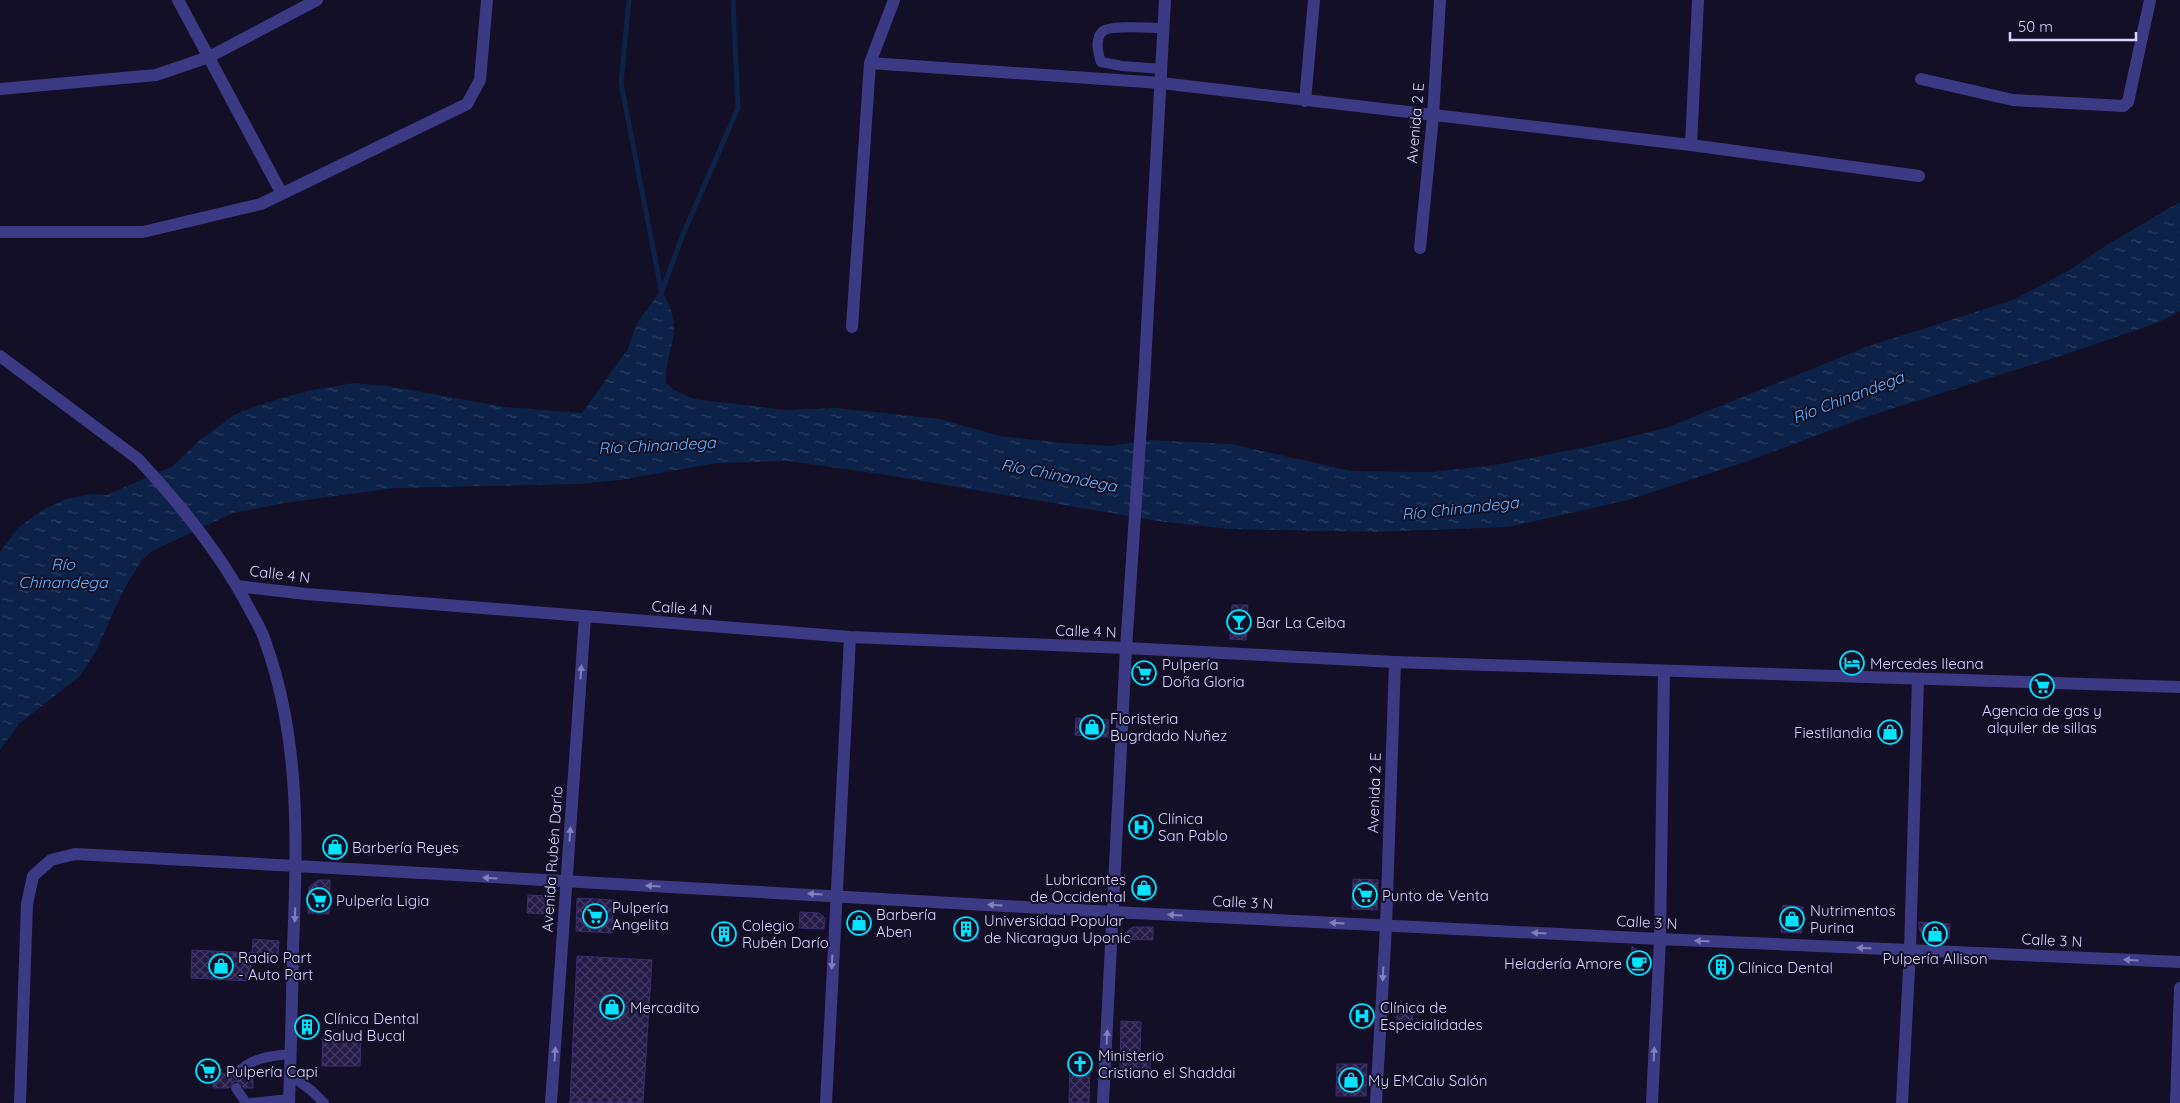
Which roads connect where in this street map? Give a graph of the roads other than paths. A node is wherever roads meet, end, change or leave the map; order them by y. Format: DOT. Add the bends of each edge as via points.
graph roads {
  1 [pos="178,0"];
  2 [pos="317,0"];
  3 [pos="487,0"];
  4 [pos="894,0"];
  5 [pos="1165,0"];
  6 [pos="1314,0"];
  7 [pos="1440,0"];
  8 [pos="1698,0"];
  9 [pos="2150,0"];
  10 [pos="1164,28"];
  11 [pos="209,57"];
  12 [pos="870,63"];
  13 [pos="1162,69"];
  14 [pos="1921,80"];
  15 [pos="1161,83"];
  16 [pos="0,89"];
  17 [pos="1305,101"];
  18 [pos="1433,116"];
  19 [pos="1691,145"];
  20 [pos="1919,176"];
  21 [pos="282,194"];
  22 [pos="0,232"];
  23 [pos="1420,248"];
  24 [pos="852,327"];
  25 [pos="0,356"];
  26 [pos="238,586"];
  27 [pos="585,617"];
  28 [pos="850,638"];
  29 [pos="1126,648"];
  30 [pos="1395,662"];
  31 [pos="1664,671"];
  32 [pos="1918,678"];
  33 [pos="2180,687"];
  34 [pos="296,866"];
  35 [pos="566,882"];
  36 [pos="835,895"];
  37 [pos="1113,912"];
  38 [pos="1386,926"];
  39 [pos="1660,939"];
  40 [pos="1910,950"];
  41 [pos="2180,962"];
  42 [pos="2180,988"];
  43 [pos="290,1054"];
  44 [pos="237,1074"];
  45 [pos="289,1074"];
  46 [pos="236,1088"];
  47 [pos="289,1101"];
  48 [pos="20,1103"];
  49 [pos="246,1103"];
  50 [pos="251,1103"];
  51 [pos="324,1103"];
  52 [pos="551,1103"];
  53 [pos="826,1103"];
  54 [pos="1103,1103"];
  55 [pos="1376,1103"];
  56 [pos="1652,1103"];
  57 [pos="1902,1103"];
  58 [pos="2176,1103"];
  1 -- 11 [label="street"];
  2 -- 11 [label="street"];
  3 -- 21 [label="street" via="480,80 467,104"];
  4 -- 12 [label="street"];
  5 -- 10 [label="street"];
  6 -- 17 [label="street"];
  7 -- 18 [label="street, Avenida 2 E"];
  8 -- 19 [label="street"];
  9 -- 14 [label="street" via="2128,102 2123,106 2013,100"];
  10 -- 13 [label="street"];
  10 -- 13 [label="lane" via="1113,28 1103,31 1097,51 1101,62"];
  11 -- 16 [label="street" via="156,75"];
  11 -- 21 [label="street"];
  12 -- 15 [label="street"];
  12 -- 24 [label="street"];
  13 -- 15 [label="street"];
  15 -- 17 [label="street"];
  15 -- 29 [label="street"];
  17 -- 18 [label="street"];
  18 -- 19 [label="street"];
  18 -- 23 [label="street, Avenida 2 E"];
  19 -- 20 [label="street"];
  21 -- 22 [label="street" via="261,204 143,232"];
  25 -- 26 [label="street" via="138,459 201,531"];
  26 -- 27 [label="street, Calle 4 N"];
  26 -- 34 [label="street" via="265,640 285,712 293,781"];
  27 -- 28 [label="street, Calle 4 N"];
  35 -- 27 [label="street, Avenida Rubén Darío, one-way"];
  28 -- 29 [label="street, Calle 4 N"];
  28 -- 36 [label="street"];
  29 -- 30 [label="street, Calle 4 N"];
  29 -- 37 [label="street"];
  30 -- 31 [label="street, Calle 4 N"];
  30 -- 38 [label="street, Avenida 2 E"];
  31 -- 32 [label="street, Calle 4 N"];
  31 -- 39 [label="street"];
  32 -- 33 [label="street, Calle 4 N"];
  32 -- 40 [label="street"];
  35 -- 34 [label="street, Calle 3 N, one-way"];
  34 -- 43 [label="street, one-way"];
  34 -- 48 [label="street, Calle 3 N" via="75,854 51,860 33,876 27,904"];
  36 -- 35 [label="street, Calle 3 N, one-way"];
  52 -- 35 [label="street, Avenida Rubén Darío, one-way"];
  37 -- 36 [label="street, Calle 3 N, one-way"];
  36 -- 53 [label="street, one-way"];
  38 -- 37 [label="street, Calle 3 N, one-way"];
  54 -- 37 [label="street, one-way"];
  39 -- 38 [label="street, Calle 3 N, one-way"];
  38 -- 55 [label="street, Avenida 2 E, one-way"];
  40 -- 39 [label="street, Calle 3 N, one-way"];
  56 -- 39 [label="street, one-way"];
  41 -- 40 [label="street, Calle 3 N, one-way"];
  40 -- 57 [label="street"];
  42 -- 58 [label="street"];
  43 -- 44 [label="lane" via="262,1058 243,1066"];
  43 -- 45 [label="street"];
  45 -- 47 [label="street"];
  45 -- 51 [label="lane"];
  46 -- 49 [label="lane"];
  47 -- 50 [label="lane"];
}
